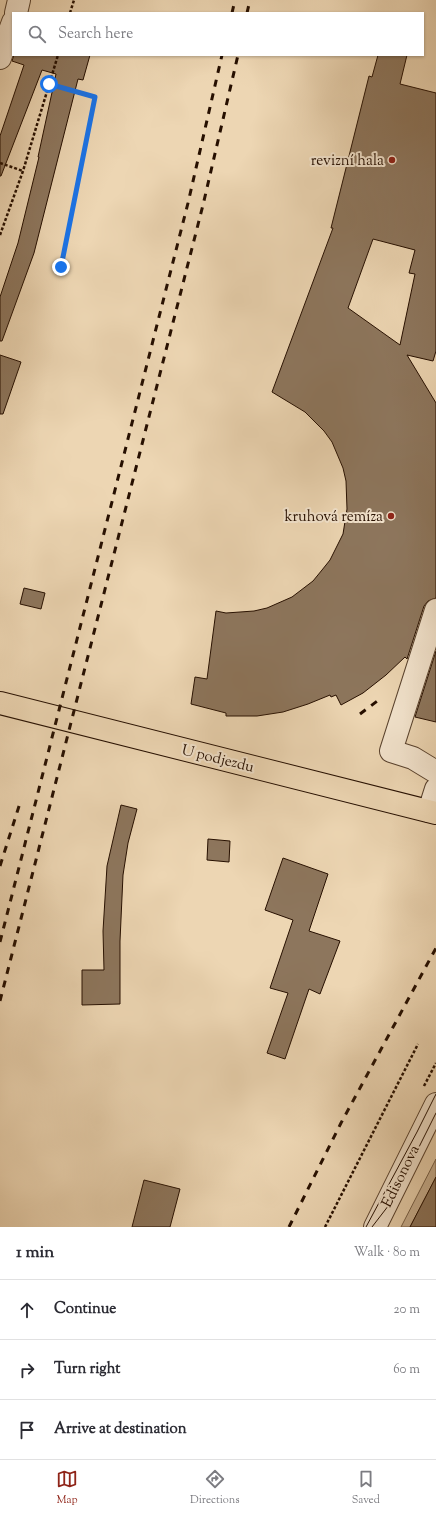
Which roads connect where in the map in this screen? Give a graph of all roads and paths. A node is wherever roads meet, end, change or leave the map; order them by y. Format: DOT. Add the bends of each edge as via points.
graph roads {
  1 [pos="18,0"];
  2 [pos="74,0"];
  3 [pos="16,12"];
  4 [pos="70,12"];
  5 [pos="12,25"];
  6 [pos="58,56"];
  7 [pos="0,58"];
  8 [pos="49,84"];
  9 [pos="0,163"];
  10 [pos="23,171"];
  11 [pos="0,234"];
  12 [pos="61,267"];
  13 [pos="436,610"];
  14 [pos="0,703"];
  15 [pos="436,772"];
  16 [pos="436,789"];
  17 [pos="433,812"];
  18 [pos="418,1044"];
  19 [pos="436,1104"];
  20 [pos="326,1227"];
  21 [pos="375,1227"];
  1 -- 3 [label="street"];
  2 -- 4 [label="path"];
  5 -- 7 [label="street"];
  6 -- 8 [label="path"];
  8 -- 10 [label="path"];
  8 -- 12 [label="path" via="95,97"];
  9 -- 10 [label="path"];
  10 -- 11 [label="path"];
  13 -- 15 [label="street" via="391,751 413,758"];
  14 -- 17 [label="main road, U podjezdu"];
  16 -- 17 [label="street"];
  18 -- 20 [label="path"];
  19 -- 21 [label="street, Edisonova"];
}
